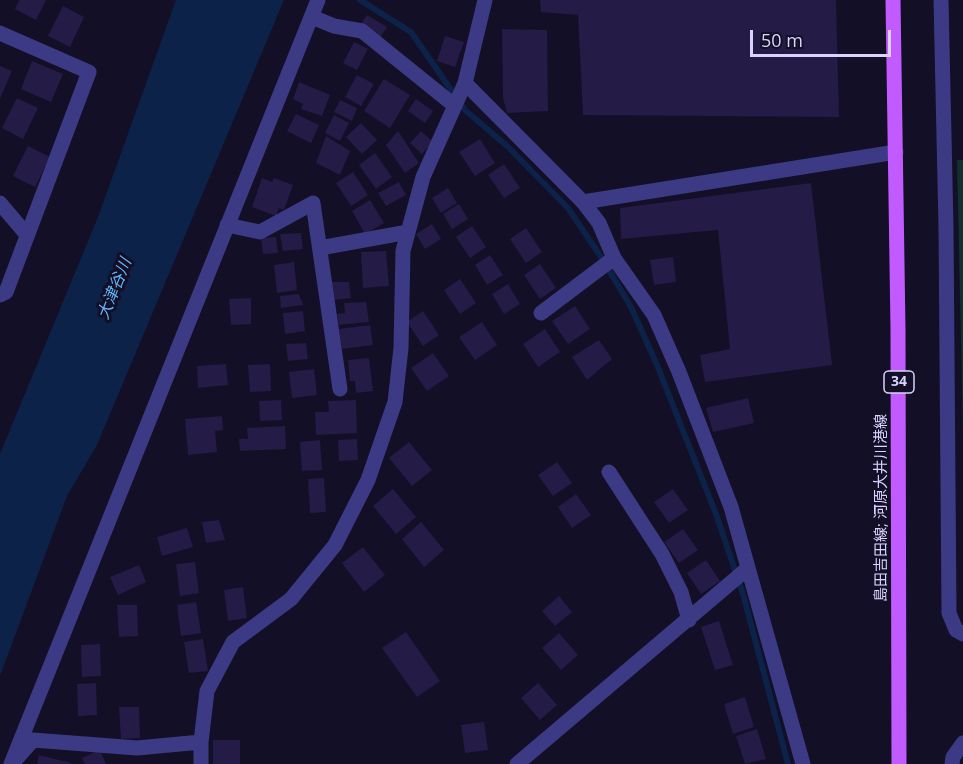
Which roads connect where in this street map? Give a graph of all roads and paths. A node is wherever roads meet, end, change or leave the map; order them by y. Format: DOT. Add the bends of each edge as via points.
graph roads {
  1 [pos="318,0"];
  2 [pos="484,0"];
  3 [pos="893,0"];
  4 [pos="941,0"];
  5 [pos="312,17"];
  6 [pos="0,33"];
  7 [pos="465,83"];
  8 [pos="455,106"];
  9 [pos="896,152"];
  10 [pos="0,202"];
  11 [pos="583,202"];
  12 [pos="227,225"];
  13 [pos="408,232"];
  14 [pos="27,235"];
  15 [pos="320,248"];
  16 [pos="614,258"];
  17 [pos="0,295"];
  18 [pos="541,313"];
  19 [pos="340,389"];
  20 [pos="609,472"];
  21 [pos="747,569"];
  22 [pos="689,620"];
  23 [pos="963,634"];
  24 [pos="201,742"];
  25 [pos="963,743"];
  26 [pos="11,764"];
  27 [pos="201,764"];
  28 [pos="518,764"];
  29 [pos="802,764"];
  30 [pos="899,764"];
  31 [pos="952,764"];
  1 -- 5 [label="street"];
  2 -- 7 [label="street"];
  3 -- 9 [label="main road, 島田吉田線; 河原大井川港線 / 34"];
  4 -- 23 [label="street" via="949,613 956,630"];
  5 -- 8 [label="street" via="362,32"];
  5 -- 12 [label="street"];
  6 -- 14 [label="street" via="89,72"];
  7 -- 8 [label="street"];
  7 -- 11 [label="street"];
  8 -- 13 [label="street" via="423,177"];
  9 -- 11 [label="street"];
  9 -- 30 [label="main road, 島田吉田線; 河原大井川港線 / 34"];
  10 -- 14 [label="street"];
  11 -- 16 [label="street" via="599,223"];
  12 -- 15 [label="street" via="260,232 313,203"];
  12 -- 26 [label="street"];
  13 -- 15 [label="street"];
  13 -- 24 [label="street" via="403,251 395,402 369,480 335,545 291,598 233,642 207,691"];
  14 -- 17 [label="street" via="6,292"];
  15 -- 19 [label="street"];
  16 -- 18 [label="street"];
  16 -- 21 [label="street" via="654,315 675,362 731,507"];
  20 -- 22 [label="street" via="662,554 681,592"];
  21 -- 22 [label="street"];
  21 -- 29 [label="street"];
  22 -- 28 [label="street"];
  24 -- 26 [label="street" via="137,748 33,740"];
  24 -- 27 [label="street"];
  25 -- 31 [label="street"];
}
